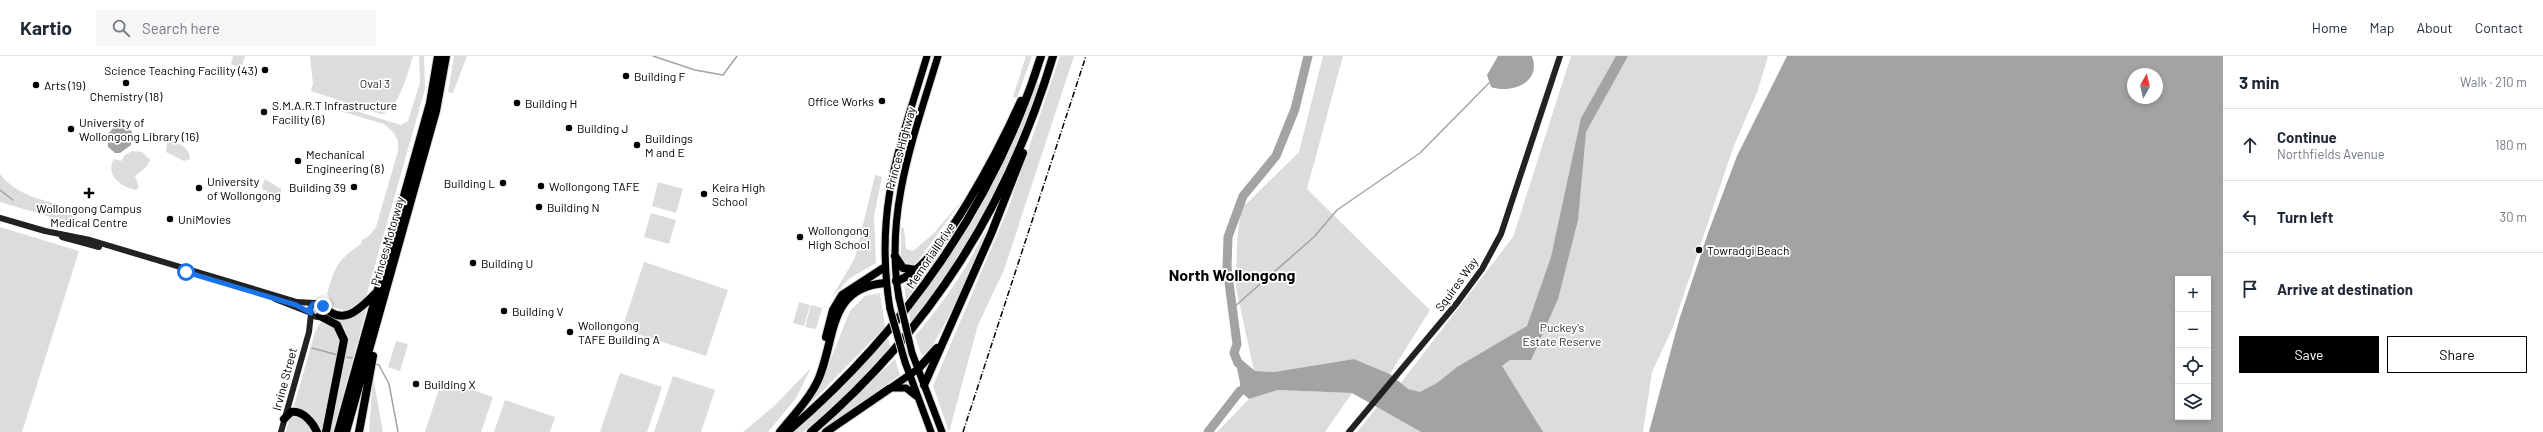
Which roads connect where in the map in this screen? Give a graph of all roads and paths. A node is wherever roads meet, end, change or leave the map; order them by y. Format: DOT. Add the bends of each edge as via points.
graph roads {
  1 [pos="438,56"];
  2 [pos="446,56"];
  3 [pos="927,56"];
  4 [pos="938,56"];
  5 [pos="1041,56"];
  6 [pos="1560,56"];
  7 [pos="1052,59"];
  8 [pos="909,112"];
  9 [pos="919,119"];
  10 [pos="0,218"];
  11 [pos="45,231"];
  12 [pos="895,256"];
  13 [pos="885,267"];
  14 [pos="917,270"];
  15 [pos="896,281"];
  16 [pos="886,283"];
  17 [pos="377,292"];
  18 [pos="314,303"];
  19 [pos="324,307"];
  20 [pos="311,314"];
  21 [pos="319,316"];
  22 [pos="378,316"];
  23 [pos="309,332"];
  24 [pos="946,334"];
  25 [pos="918,369"];
  26 [pos="910,375"];
  27 [pos="924,385"];
  28 [pos="889,388"];
  29 [pos="918,398"];
  30 [pos="803,402"];
  31 [pos="284,419"];
  32 [pos="281,432"];
  33 [pos="317,432"];
  34 [pos="326,432"];
  35 [pos="338,432"];
  36 [pos="346,432"];
  37 [pos="359,432"];
  38 [pos="780,432"];
  39 [pos="787,432"];
  40 [pos="811,432"];
  41 [pos="826,432"];
  42 [pos="931,432"];
  43 [pos="942,432"];
  44 [pos="1349,432"];
  1 -- 17 [label="highway, Princes Motorway" via="430,103"];
  2 -- 22 [label="highway, Princes Motorway" via="436,111"];
  3 -- 8 [label="main road, Princes Highway"];
  4 -- 9 [label="main road, Princes Highway"];
  5 -- 14 [label="highway" via="991,162 959,215"];
  5 -- 39 [label="highway, Memorial Drive" via="1009,141 980,199 952,246 876,346 814,410"];
  6 -- 44 [label="main road, Squires Way" via="1501,234 1473,282"];
  7 -- 24 [label="highway" via="1019,164"];
  7 -- 40 [label="highway" via="1011,169 958,268 901,344 856,392"];
  8 -- 9 [label="main road"];
  8 -- 13 [label="main road, Princes Highway" via="887,200"];
  9 -- 12 [label="main road, Princes Highway" via="900,187"];
  10 -- 11 [label="main road"];
  11 -- 18 [label="main road" via="78,237 297,302"];
  11 -- 20 [label="main road" via="296,305"];
  12 -- 14 [label="highway" via="903,268"];
  12 -- 15 [label="main road, Princes Highway"];
  13 -- 16 [label="main road, Princes Highway"];
  13 -- 30 [label="highway" via="849,289 837,302 814,376"];
  14 -- 15 [label="highway"];
  15 -- 16 [label="main road"];
  15 -- 25 [label="main road, Princes Highway, bridge"];
  16 -- 26 [label="main road, Princes Highway, bridge" via="890,309"];
  16 -- 30 [label="highway" via="863,287 844,302 838,314 820,377"];
  17 -- 19 [label="highway" via="349,316 337,316"];
  17 -- 35 [label="highway, Princes Motorway"];
  18 -- 19 [label="main road" via="320,303"];
  18 -- 20 [label="main road" via="310,308"];
  19 -- 21 [label="main road" via="323,313"];
  20 -- 21 [label="main road"];
  20 -- 23 [label="main road, Irvine Street"];
  21 -- 23 [label="main road, Irvine Street"];
  21 -- 34 [label="highway" via="337,325 344,340"];
  22 -- 36 [label="highway, Princes Motorway"];
  22 -- 37 [label="highway" via="377,339"];
  23 -- 31 [label="main road, Irvine Street"];
  24 -- 25 [label="highway" via="932,355"];
  24 -- 27 [label="highway"];
  25 -- 26 [label="main road"];
  25 -- 27 [label="main road, Princes Highway"];
  26 -- 28 [label="main road"];
  26 -- 29 [label="main road, Princes Highway"];
  27 -- 43 [label="main road, Princes Highway"];
  28 -- 29 [label="main road" via="906,388"];
  28 -- 41 [label="highway"];
  29 -- 42 [label="main road, Princes Highway"];
  30 -- 38 [label="highway"];
  31 -- 32 [label="main road, Irvine Street"];
  31 -- 33 [label="highway" via="292,412 300,413"];
}
